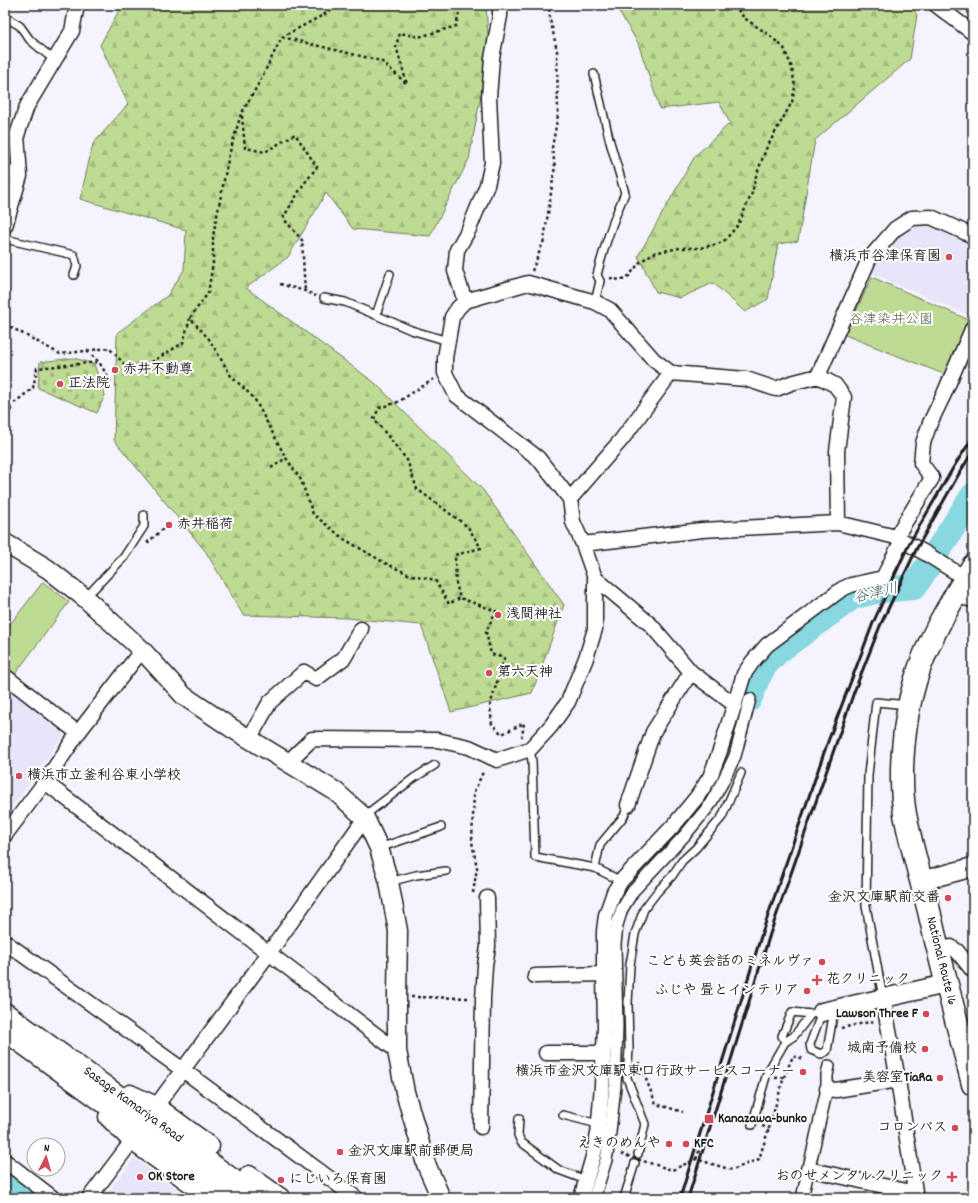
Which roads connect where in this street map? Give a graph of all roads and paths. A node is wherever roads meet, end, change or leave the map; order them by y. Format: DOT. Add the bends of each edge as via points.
graph roads {
  1 [pos="77,5"];
  2 [pos="335,5"];
  3 [pos="461,5"];
  4 [pos="500,5"];
  5 [pos="550,5"];
  6 [pos="734,5"];
  7 [pos="936,5"];
  8 [pos="5,17"];
  9 [pos="973,33"];
  10 [pos="282,37"];
  11 [pos="55,59"];
  12 [pos="594,74"];
  13 [pos="241,114"];
  14 [pos="5,172"];
  15 [pos="20,176"];
  16 [pos="5,226"];
  17 [pos="973,236"];
  18 [pos="5,239"];
  19 [pos="390,274"];
  20 [pos="74,275"];
  21 [pos="620,280"];
  22 [pos="528,283"];
  23 [pos="280,284"];
  24 [pos="305,291"];
  25 [pos="324,298"];
  26 [pos="465,302"];
  27 [pos="595,302"];
  28 [pos="376,315"];
  29 [pos="190,318"];
  30 [pos="5,324"];
  31 [pos="973,327"];
  32 [pos="448,341"];
  33 [pos="87,351"];
  34 [pos="99,362"];
  35 [pos="444,373"];
  36 [pos="671,373"];
  37 [pos="818,376"];
  38 [pos="111,382"];
  39 [pos="6,409"];
  40 [pos="286,458"];
  41 [pos="271,468"];
  42 [pos="570,499"];
  43 [pos="144,515"];
  44 [pos="838,522"];
  45 [pos="899,539"];
  46 [pos="5,543"];
  47 [pos="583,544"];
  48 [pos="595,578"];
  49 [pos="967,585"];
  50 [pos="85,598"];
  51 [pos="460,598"];
  52 [pos="361,629"];
  53 [pos="142,650"];
  54 [pos="691,672"];
  55 [pos="5,676"];
  56 [pos="750,699"];
  57 [pos="898,704"];
  58 [pos="735,705"];
  59 [pos="78,733"];
  60 [pos="528,734"];
  61 [pos="249,739"];
  62 [pos="530,749"];
  63 [pos="288,762"];
  64 [pos="435,765"];
  65 [pos="483,772"];
  66 [pos="741,773"];
  67 [pos="45,782"];
  68 [pos="628,805"];
  69 [pos="364,817"];
  70 [pos="441,827"];
  71 [pos="5,835"];
  72 [pos="379,848"];
  73 [pos="973,867"];
  74 [pos="595,868"];
  75 [pos="446,871"];
  76 [pos="621,881"];
  77 [pos="921,881"];
  78 [pos="389,882"];
  79 [pos="487,898"];
  80 [pos="5,942"];
  81 [pos="938,950"];
  82 [pos="269,953"];
  83 [pos="973,971"];
  84 [pos="604,974"];
  85 [pos="535,976"];
  86 [pos="946,984"];
  87 [pos="397,996"];
  88 [pos="454,998"];
  89 [pos="883,998"];
  90 [pos="5,1012"];
  91 [pos="822,1012"];
  92 [pos="5,1032"];
  93 [pos="785,1042"];
  94 [pos="397,1051"];
  95 [pos="546,1053"];
  96 [pos="604,1053"];
  97 [pos="637,1056"];
  98 [pos="829,1066"];
  99 [pos="183,1070"];
  100 [pos="784,1077"];
  101 [pos="68,1078"];
  102 [pos="97,1079"];
  103 [pos="898,1080"];
  104 [pos="973,1084"];
  105 [pos="827,1089"];
  106 [pos="156,1106"];
  107 [pos="683,1112"];
  108 [pos="563,1115"];
  109 [pos="519,1118"];
  110 [pos="598,1124"];
  111 [pos="752,1125"];
  112 [pos="481,1127"];
  113 [pos="132,1141"];
  114 [pos="701,1146"];
  115 [pos="621,1154"];
  116 [pos="638,1154"];
  117 [pos="696,1159"];
  118 [pos="5,1161"];
  119 [pos="635,1163"];
  120 [pos="808,1168"];
  121 [pos="586,1180"];
  122 [pos="915,1195"];
  123 [pos="52,1198"];
  124 [pos="89,1198"];
  125 [pos="211,1198"];
  126 [pos="234,1198"];
  127 [pos="260,1198"];
  128 [pos="281,1198"];
  129 [pos="356,1198"];
  130 [pos="441,1198"];
  131 [pos="581,1198"];
  132 [pos="594,1198"];
  133 [pos="624,1198"];
  134 [pos="802,1198"];
  1 -- 11 [label="street" via="72,31"];
  2 -- 10 [label="path" via="327,13"];
  3 -- 10 [label="path" via="456,26 419,37 400,32 396,46 407,84 381,61"];
  4 -- 26 [label="street" via="489,97 492,163 487,185 469,229 457,250 455,271"];
  5 -- 22 [label="path" via="549,13 557,51 558,114 552,148 555,166 544,240"];
  6 -- 21 [label="path" via="744,18 784,48 792,68 792,102 766,148 752,193 738,225 725,240 700,248 680,248 653,253 640,262 629,276"];
  7 -- 9 [label="street"];
  8 -- 11 [label="lane" via="20,26 30,40"];
  10 -- 13 [label="path"];
  11 -- 15 [label="street" via="27,106 17,135"];
  12 -- 27 [label="lane" via="625,193 612,222 600,264 597,275 600,281"];
  13 -- 24 [label="path" via="245,148 265,152 295,134 317,167 303,184 283,218 302,240"];
  13 -- 29 [label="path" via="224,179 213,236 213,263 208,293"];
  14 -- 15 [label="street"];
  15 -- 16 [label="street"];
  17 -- 37 [label="street" via="931,217 912,218 895,229 869,259"];
  18 -- 20 [label="lane" via="74,255 77,266"];
  19 -- 28 [label="lane"];
  22 -- 26 [label="street"];
  22 -- 27 [label="street"];
  23 -- 24 [label="path"];
  24 -- 25 [label="path" via="318,298"];
  25 -- 28 [label="lane" via="345,302"];
  26 -- 32 [label="street" via="452,317"];
  27 -- 36 [label="street" via="610,310 654,360"];
  28 -- 32 [label="lane" via="411,330"];
  29 -- 33 [label="path" via="183,343 134,373 110,348"];
  29 -- 40 [label="path" via="209,339 231,376 254,398"];
  30 -- 33 [label="path" via="60,354"];
  31 -- 45 [label="street" via="923,443 921,463 932,478"];
  32 -- 35 [label="street"];
  33 -- 34 [label="path"];
  34 -- 38 [label="path"];
  34 -- 39 [label="path" via="37,368 33,388"];
  35 -- 42 [label="street" via="456,395 538,458"];
  35 -- 51 [label="path" via="398,402 379,408 374,419 407,460 417,489 468,527 481,548 455,555 456,583"];
  36 -- 37 [label="street" via="746,380 776,389"];
  36 -- 42 [label="street" via="622,439"];
  37 -- 44 [label="street" via="835,385 844,397 837,451"];
  40 -- 41 [label="path"];
  40 -- 51 [label="path" via="301,480 313,514 344,539 408,574 435,580 450,604"];
  42 -- 47 [label="street" via="573,522"];
  43 -- 50 [label="lane" via="144,526 124,557"];
  44 -- 45 [label="street"];
  44 -- 47 [label="street" via="702,530"];
  45 -- 49 [label="street" via="925,552"];
  45 -- 58 [label="street" via="883,578 842,589 767,645 744,674"];
  46 -- 50 [label="street" via="48,569"];
  47 -- 48 [label="street"];
  48 -- 54 [label="street" via="651,625"];
  48 -- 62 [label="street" via="595,629 586,658 568,702"];
  49 -- 77 [label="highway, National Route 16" via="934,635 915,682 906,720 903,795"];
  50 -- 53 [label="street"];
  51 -- 60 [label="path" via="496,611 486,632 491,654 504,658 490,706 492,724 502,734 524,723 522,739"];
  52 -- 61 [label="street" via="344,658 316,679 304,672 270,702"];
  53 -- 59 [label="street"];
  53 -- 61 [label="street" via="184,696"];
  54 -- 58 [label="street"];
  54 -- 68 [label="street" via="653,732"];
  55 -- 59 [label="street"];
  56 -- 132 [label="street" via="735,756 709,806 633,891 619,919 615,944 615,1086 606,1160"];
  57 -- 89 [label="lane" via="876,702 868,775 866,906"];
  58 -- 76 [label="street" via="710,777 674,825"];
  59 -- 67 [label="street"];
  61 -- 63 [label="street"];
  62 -- 63 [label="street" via="497,760 468,746 437,740 312,739"];
  62 -- 74 [label="lane" via="535,857"];
  63 -- 69 [label="street" via="335,791"];
  64 -- 69 [label="lane"];
  65 -- 79 [label="path" via="474,792 472,842 477,868 473,896"];
  66 -- 116 [label="lane" via="722,817 682,861 644,909 635,934 630,965 627,1078 644,1124"];
  67 -- 71 [label="street"];
  67 -- 82 [label="street"];
  68 -- 74 [label="lane" via="624,816 600,845"];
  69 -- 72 [label="street"];
  69 -- 82 [label="street"];
  70 -- 72 [label="lane"];
  72 -- 78 [label="street"];
  73 -- 77 [label="street"];
  74 -- 76 [label="lane"];
  75 -- 78 [label="lane"];
  76 -- 84 [label="street" via="606,915"];
  77 -- 81 [label="highway, National Route 16"];
  78 -- 87 [label="street" via="398,931"];
  79 -- 112 [label="street" via="488,947 484,965"];
  80 -- 99 [label="street"];
  81 -- 83 [label="street" via="951,947 958,951"];
  81 -- 86 [label="highway, National Route 16"];
  82 -- 94 [label="street"];
  82 -- 99 [label="street"];
  84 -- 85 [label="street"];
  84 -- 96 [label="street"];
  86 -- 89 [label="street"];
  86 -- 104 [label="highway, National Route 16"];
  87 -- 88 [label="path"];
  87 -- 94 [label="street"];
  89 -- 91 [label="street"];
  89 -- 103 [label="street"];
  90 -- 102 [label="street, Sasage Kamariya Road"];
  91 -- 91 [label="lane" via="827,1051 822,1054 811,1050 810,1044"];
  91 -- 93 [label="lane"];
  91 -- 93 [label="lane" via="792,1012 782,1036"];
  92 -- 101 [label="street, Sasage Kamariya Road"];
  93 -- 111 [label="lane" via="767,1073"];
  94 -- 130 [label="street" via="405,1092 426,1164"];
  95 -- 96 [label="street"];
  96 -- 110 [label="street"];
  97 -- 107 [label="path" via="656,1104"];
  98 -- 105 [label="street"];
  99 -- 106 [label="street"];
  99 -- 129 [label="street"];
  100 -- 117 [label="path, bridge" via="759,1159 732,1170"];
  101 -- 113 [label="street"];
  101 -- 126 [label="street, Sasage Kamariya Road"];
  102 -- 106 [label="street"];
  102 -- 127 [label="street, Sasage Kamariya Road"];
  103 -- 105 [label="street" via="836,1090"];
  103 -- 122 [label="street"];
  105 -- 120 [label="street"];
  106 -- 128 [label="street"];
  108 -- 110 [label="lane"];
  109 -- 121 [label="lane" via="518,1135 521,1142 559,1170"];
  110 -- 121 [label="street" via="593,1157"];
  113 -- 124 [label="street"];
  113 -- 125 [label="street"];
  114 -- 117 [label="path"];
  115 -- 117 [label="path, bridge" via="672,1170"];
  118 -- 123 [label="street"];
  119 -- 133 [label="lane"];
  120 -- 122 [label="street"];
  120 -- 134 [label="street"];
  121 -- 131 [label="street"];
}
